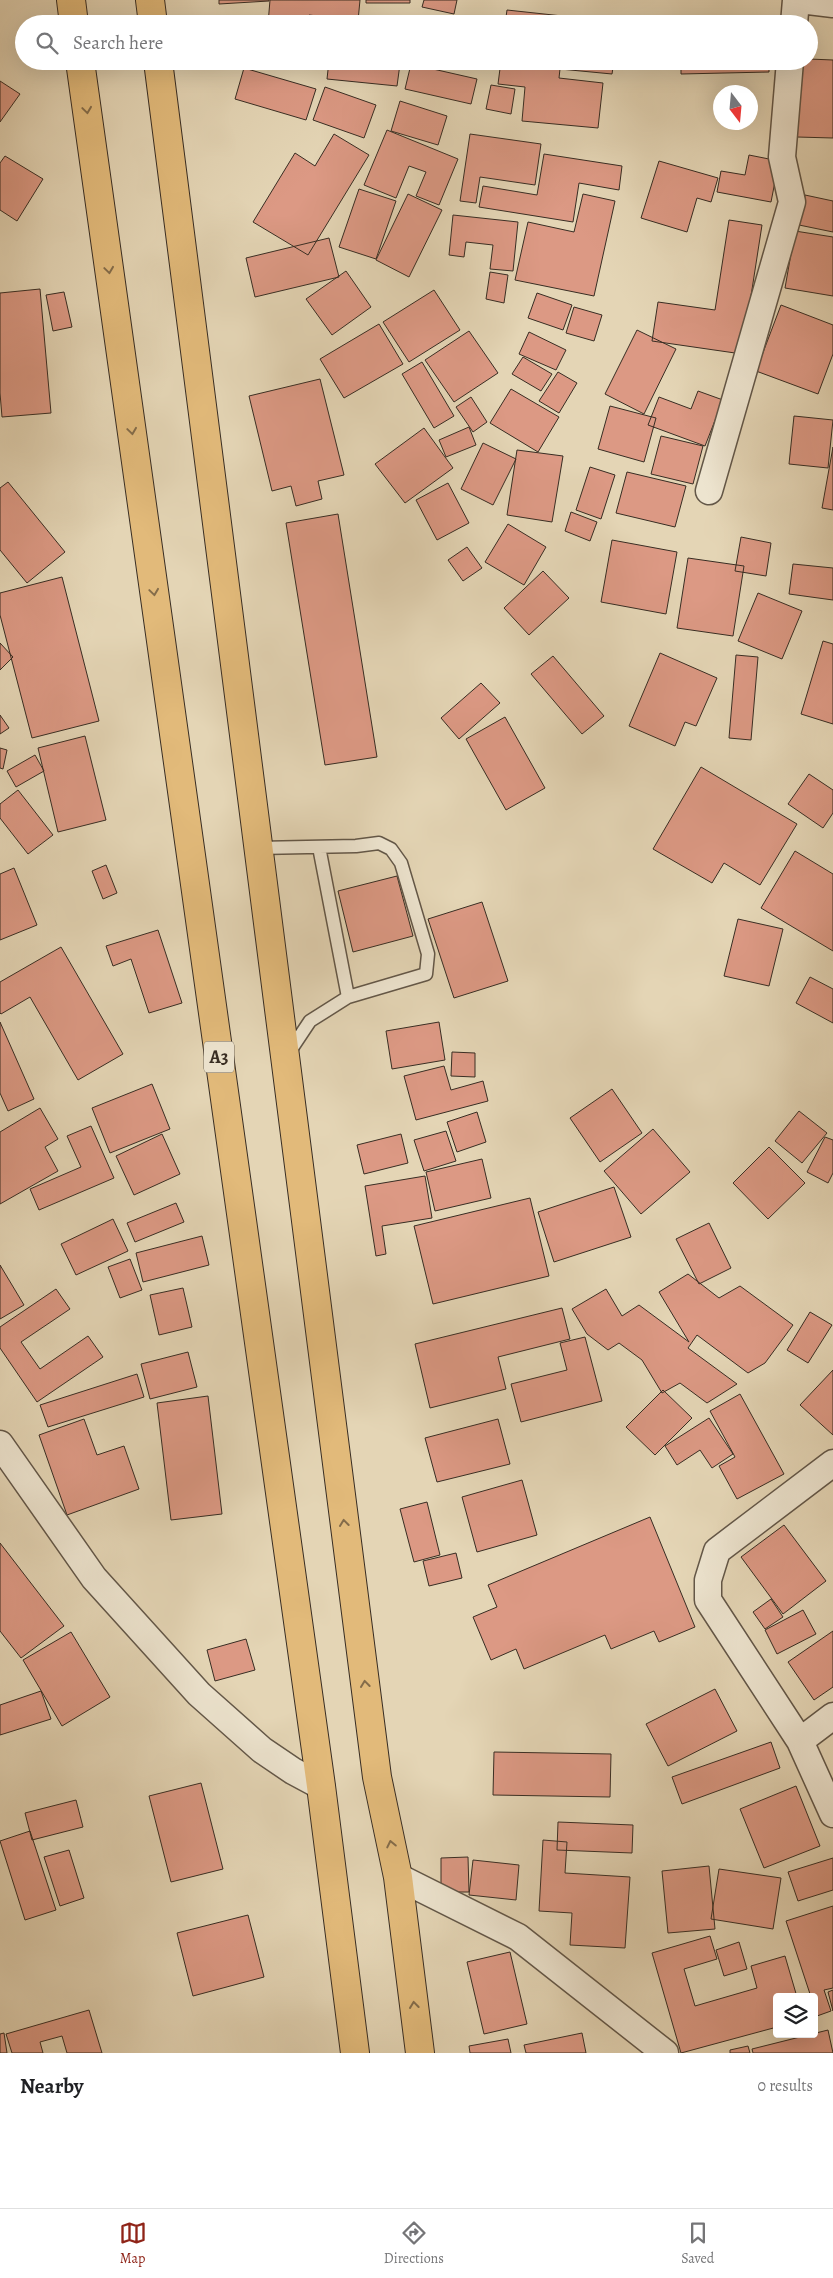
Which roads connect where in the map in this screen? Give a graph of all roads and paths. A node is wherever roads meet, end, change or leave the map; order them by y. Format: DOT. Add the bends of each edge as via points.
graph roads {
  1 [pos="71,0"];
  2 [pos="150,0"];
  3 [pos="796,0"];
  4 [pos="800,0"];
  5 [pos="833,4"];
  6 [pos="73,15"];
  7 [pos="152,15"];
  8 [pos="795,15"];
  9 [pos="81,70"];
  10 [pos="159,70"];
  11 [pos="789,70"];
  12 [pos="709,490"];
  13 [pos="320,847"];
  14 [pos="258,848"];
  15 [pos="348,997"];
  16 [pos="285,1058"];
  17 [pos="0,1444"];
  18 [pos="833,1463"];
  19 [pos="833,1716"];
  20 [pos="800,1741"];
  21 [pos="322,1786"];
  22 [pos="833,1814"];
  23 [pos="398,1877"];
  24 [pos="355,2053"];
  25 [pos="420,2053"];
  26 [pos="665,2053"];
  1 -- 6 [label="highway"];
  2 -- 7 [label="highway"];
  3 -- 8 [label="street"];
  4 -- 5 [label="street"];
  9 -- 21 [label="highway, A3, one-way"];
  10 -- 14 [label="highway"];
  11 -- 12 [label="street" via="782,157 792,202"];
  13 -- 14 [label="lane"];
  13 -- 15 [label="lane"];
  13 -- 15 [label="lane" via="379,842 392,849 401,863 428,954 426,974"];
  14 -- 16 [label="highway"];
  15 -- 16 [label="lane" via="310,1021"];
  23 -- 16 [label="highway, one-way" via="377,1778"];
  17 -- 21 [label="street" via="94,1578 199,1694 262,1750"];
  18 -- 20 [label="street" via="717,1551 708,1580 708,1600"];
  19 -- 20 [label="street"];
  20 -- 22 [label="street"];
  21 -- 24 [label="highway, A3"];
  25 -- 23 [label="highway, one-way"];
  23 -- 26 [label="street" via="518,1937"];
}
